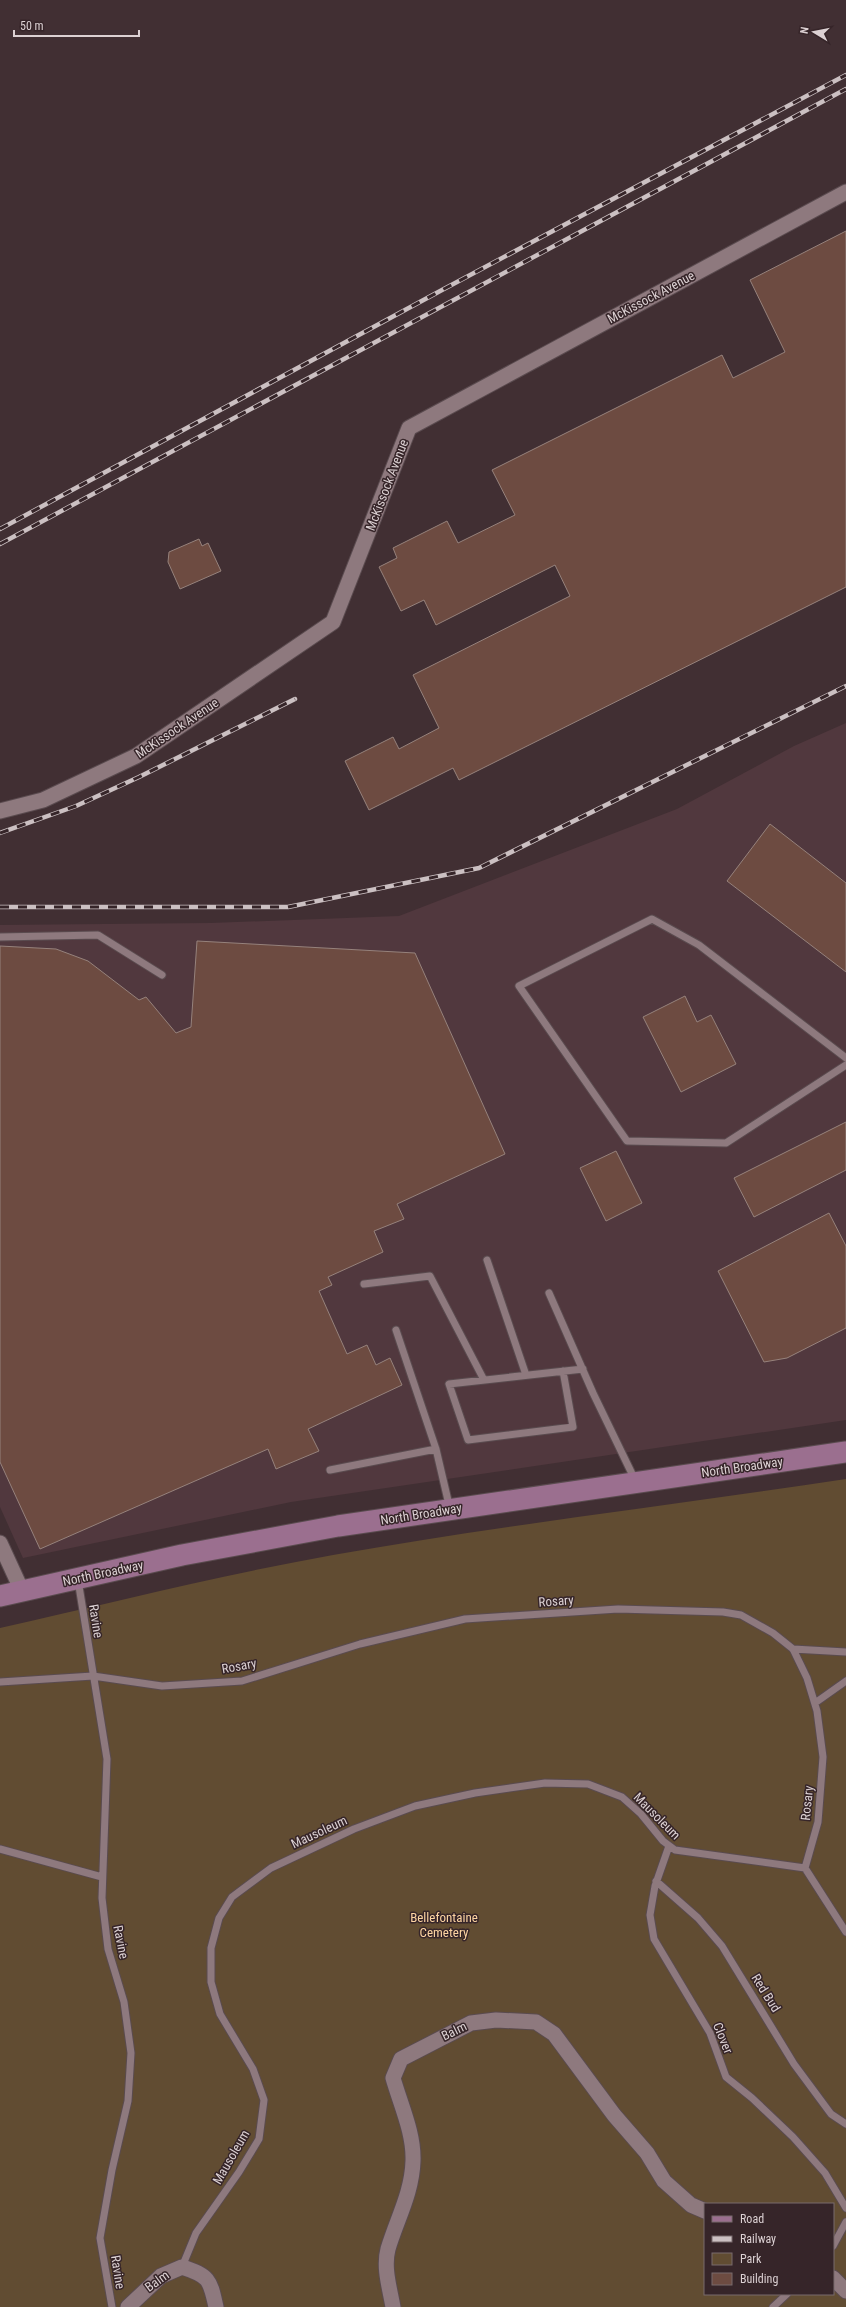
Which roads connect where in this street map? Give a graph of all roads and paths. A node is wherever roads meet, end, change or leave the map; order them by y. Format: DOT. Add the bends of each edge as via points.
graph roads {
  1 [pos="846,192"];
  2 [pos="0,811"];
  3 [pos="0,937"];
  4 [pos="162,975"];
  5 [pos="846,1058"];
  6 [pos="846,1065"];
  7 [pos="487,1260"];
  8 [pos="364,1284"];
  9 [pos="549,1293"];
  10 [pos="396,1330"];
  11 [pos="583,1369"];
  12 [pos="564,1371"];
  13 [pos="526,1374"];
  14 [pos="484,1380"];
  15 [pos="436,1449"];
  16 [pos="846,1452"];
  17 [pos="330,1470"];
  18 [pos="636,1482"];
  19 [pos="450,1509"];
  20 [pos="0,1543"];
  21 [pos="77,1578"];
  22 [pos="22,1591"];
  23 [pos="0,1596"];
  24 [pos="793,1649"];
  25 [pos="846,1652"];
  26 [pos="93,1676"];
  27 [pos="846,1681"];
  28 [pos="0,1682"];
  29 [pos="815,1703"];
  30 [pos="669,1846"];
  31 [pos="0,1849"];
  32 [pos="805,1868"];
  33 [pos="102,1877"];
  34 [pos="656,1881"];
  35 [pos="846,1932"];
  36 [pos="846,2124"];
  37 [pos="846,2208"];
  38 [pos="704,2211"];
  39 [pos="846,2222"];
  40 [pos="834,2244"];
  41 [pos="182,2267"];
  42 [pos="834,2279"];
  43 [pos="846,2291"];
  44 [pos="786,2295"];
  45 [pos="112,2307"];
  46 [pos="128,2307"];
  47 [pos="216,2307"];
  48 [pos="393,2307"];
  49 [pos="773,2307"];
  1 -- 2 [label="street, McKissock Avenue" via="409,428 334,622 136,756 43,800"];
  3 -- 4 [label="lane" via="98,935"];
  5 -- 6 [label="lane" via="699,945 652,919 519,986 627,1141 726,1144"];
  7 -- 13 [label="lane"];
  8 -- 14 [label="lane" via="430,1276"];
  9 -- 11 [label="lane"];
  10 -- 15 [label="lane"];
  11 -- 12 [label="lane"];
  11 -- 18 [label="lane"];
  12 -- 13 [label="lane"];
  12 -- 14 [label="lane" via="573,1427 468,1440 449,1384"];
  13 -- 14 [label="lane"];
  15 -- 17 [label="lane"];
  15 -- 19 [label="lane"];
  16 -- 18 [label="main road, North Broadway"];
  18 -- 19 [label="main road, North Broadway"];
  19 -- 21 [label="main road, North Broadway" via="338,1526 182,1555"];
  20 -- 22 [label="street"];
  21 -- 22 [label="main road, North Broadway"];
  21 -- 26 [label="lane, Ravine"];
  22 -- 23 [label="main road, North Broadway"];
  24 -- 25 [label="lane"];
  24 -- 26 [label="lane, Rosary" via="773,1633 741,1615 723,1612 618,1609 465,1619 360,1644 242,1681 162,1686"];
  24 -- 29 [label="lane, Rosary" via="807,1678"];
  26 -- 28 [label="lane, Rosary"];
  26 -- 33 [label="lane, Ravine" via="107,1759"];
  27 -- 29 [label="lane"];
  29 -- 32 [label="lane, Rosary" via="823,1757 818,1822"];
  30 -- 32 [label="lane, Mausoleum" via="675,1850"];
  30 -- 34 [label="lane, Clover"];
  30 -- 41 [label="lane, Mausoleum" via="622,1797 588,1784 545,1783 475,1793 415,1806 354,1829 271,1868 232,1897 219,1918 211,1948 211,1982 220,2014 253,2068 264,2100 259,2139 196,2233"];
  31 -- 33 [label="lane"];
  32 -- 35 [label="lane"];
  33 -- 45 [label="lane, Ravine" via="108,1949 124,2002 131,2053 128,2101 100,2238"];
  34 -- 36 [label="lane, Red Bud" via="698,1918 722,1946 794,2064 831,2114"];
  34 -- 37 [label="lane, Clover" via="650,1915 654,1939 710,2033 726,2077 752,2098 802,2147 825,2173"];
  38 -- 48 [label="street, Balm" via="691,2205 664,2180 647,2153 614,2115 554,2034 536,2022 496,2020 471,2023 402,2059 393,2078 412,2138 413,2162 408,2198 388,2250 387,2274"];
  39 -- 40 [label="lane"];
  41 -- 46 [label="street, Balm" via="161,2276"];
  41 -- 47 [label="street, Balm" via="199,2272 210,2283"];
  42 -- 43 [label="street"];
  44 -- 49 [label="lane"];
}
